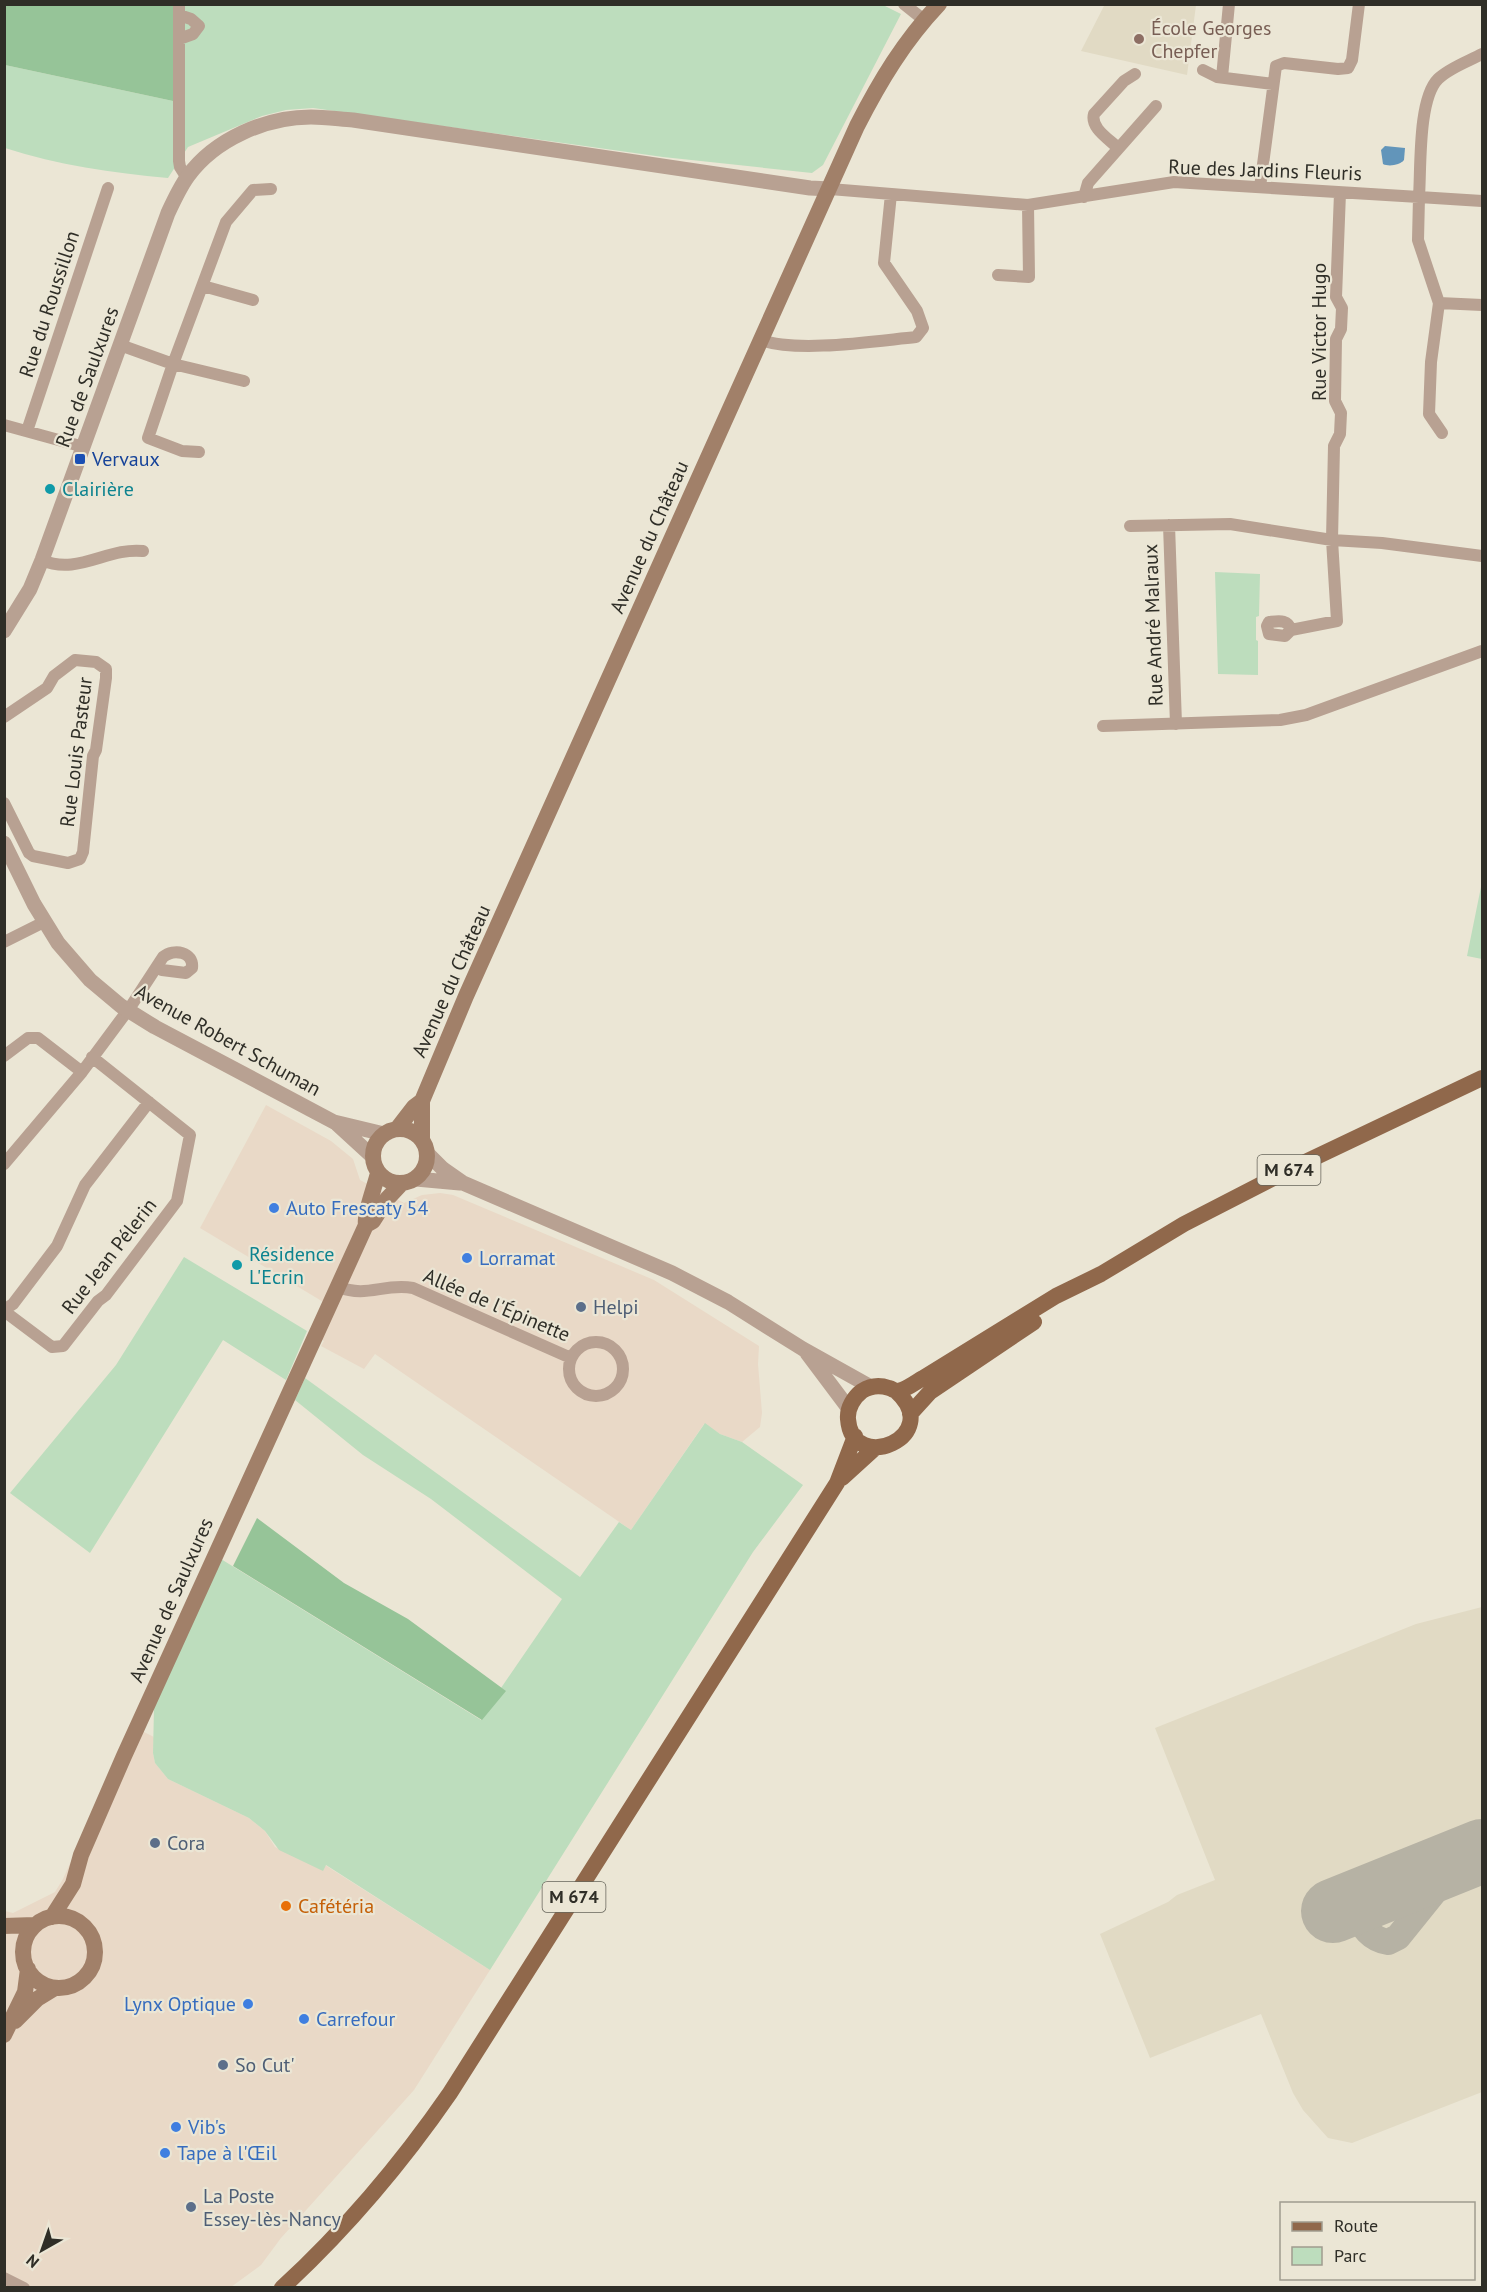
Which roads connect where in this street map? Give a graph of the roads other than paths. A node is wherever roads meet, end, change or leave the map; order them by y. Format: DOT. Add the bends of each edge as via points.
graph roads {
  1 [pos="904,4"];
  2 [pos="939,4"];
  3 [pos="1229,4"];
  4 [pos="1359,4"];
  5 [pos="179,10"];
  6 [pos="924,20"];
  7 [pos="179,39"];
  8 [pos="1482,54"];
  9 [pos="1203,70"];
  10 [pos="1136,74"];
  11 [pos="1221,77"];
  12 [pos="1273,84"];
  13 [pos="1156,106"];
  14 [pos="1118,148"];
  15 [pos="190,174"];
  16 [pos="1260,187"];
  17 [pos="108,188"];
  18 [pos="270,189"];
  19 [pos="830,189"];
  20 [pos="1340,193"];
  21 [pos="891,194"];
  22 [pos="1084,197"];
  23 [pos="1419,197"];
  24 [pos="1482,201"];
  25 [pos="1028,205"];
  26 [pos="998,275"];
  27 [pos="203,286"];
  28 [pos="253,300"];
  29 [pos="1439,303"];
  30 [pos="1482,305"];
  31 [pos="761,340"];
  32 [pos="120,345"];
  33 [pos="173,364"];
  34 [pos="244,381"];
  35 [pos="4,425"];
  36 [pos="27,431"];
  37 [pos="1442,434"];
  38 [pos="84,447"];
  39 [pos="199,452"];
  40 [pos="1169,525"];
  41 [pos="1130,526"];
  42 [pos="1332,540"];
  43 [pos="143,551"];
  44 [pos="1482,556"];
  45 [pos="42,560"];
  46 [pos="1291,630"];
  47 [pos="4,632"];
  48 [pos="1482,651"];
  49 [pos="4,717"];
  50 [pos="1176,724"];
  51 [pos="1103,726"];
  52 [pos="5,807"];
  53 [pos="4,843"];
  54 [pos="44,922"];
  55 [pos="4,942"];
  56 [pos="158,966"];
  57 [pos="128,1011"];
  58 [pos="4,1056"];
  59 [pos="92,1057"];
  60 [pos="82,1072"];
  61 [pos="1482,1078"];
  62 [pos="422,1101"];
  63 [pos="149,1102"];
  64 [pos="334,1122"];
  65 [pos="391,1131"];
  66 [pos="425,1147"];
  67 [pos="4,1164"];
  68 [pos="375,1165"];
  69 [pos="408,1181"];
  70 [pos="464,1184"];
  71 [pos="366,1225"];
  72 [pos="1101,1274"];
  73 [pos="338,1287"];
  74 [pos="4,1310"];
  75 [pos="803,1349"];
  76 [pos="571,1358"];
  77 [pos="871,1387"];
  78 [pos="896,1391"];
  79 [pos="849,1409"];
  80 [pos="910,1413"];
  81 [pos="855,1436"];
  82 [pos="875,1448"];
  83 [pos="837,1483"];
  84 [pos="73,1884"];
  85 [pos="52,1917"];
  86 [pos="80,1923"];
  87 [pos="35,1925"];
  88 [pos="4,1929"];
  89 [pos="24,1952"];
  90 [pos="28,1969"];
  91 [pos="55,1988"];
  92 [pos="7,2031"];
  93 [pos="4,2278"];
  94 [pos="24,2288"];
  95 [pos="282,2288"];
  1 -- 6 [label="street"];
  2 -- 6 [label="main road, Avenue du Château"];
  3 -- 11 [label="street"];
  4 -- 12 [label="street" via="1348,68 1281,63 1276,66"];
  5 -- 7 [label="street"];
  5 -- 7 [label="street" via="199,26 193,34"];
  6 -- 19 [label="main road, Avenue du Château" via="874,93"];
  7 -- 15 [label="street" via="179,161 180,168"];
  8 -- 23 [label="street" via="1440,77 1430,88 1425,103"];
  9 -- 11 [label="street"];
  10 -- 14 [label="street" via="1124,81 1094,114 1094,124"];
  11 -- 12 [label="street"];
  12 -- 16 [label="street"];
  13 -- 14 [label="street"];
  14 -- 22 [label="street" via="1088,183"];
  15 -- 19 [label="street, Rue de Saulxures" via="210,153 240,134 269,122 310,117"];
  15 -- 32 [label="street, Rue de Saulxures" via="168,213"];
  16 -- 20 [label="street, Rue des Jardins Fleuris"];
  16 -- 22 [label="street, Rue des Jardins Fleuris" via="1174,183"];
  17 -- 36 [label="street, Rue du Roussillon"];
  18 -- 27 [label="street" via="253,190 226,222"];
  19 -- 21 [label="street, Rue des Jardins Fleuris"];
  19 -- 31 [label="main road, Avenue du Château"];
  20 -- 23 [label="street, Rue des Jardins Fleuris"];
  20 -- 42 [label="street, Rue Victor Hugo" via="1336,297 1342,308 1341,329 1336,339 1335,401 1341,413 1340,434 1334,446"];
  21 -- 25 [label="street, Rue des Jardins Fleuris"];
  21 -- 31 [label="street" via="884,263 917,311 923,328 916,337 779,346"];
  22 -- 25 [label="street, Rue des Jardins Fleuris"];
  23 -- 24 [label="street, Rue des Jardins Fleuris"];
  23 -- 29 [label="street" via="1418,240"];
  25 -- 26 [label="street" via="1029,277"];
  27 -- 28 [label="street"];
  27 -- 33 [label="street"];
  29 -- 30 [label="street"];
  29 -- 37 [label="street" via="1429,414"];
  31 -- 62 [label="main road, Avenue du Château"];
  32 -- 33 [label="street"];
  32 -- 38 [label="street, Rue de Saulxures"];
  33 -- 34 [label="street"];
  33 -- 39 [label="street" via="148,438 182,451"];
  35 -- 36 [label="street"];
  36 -- 38 [label="street"];
  38 -- 45 [label="street, Rue de Saulxures"];
  40 -- 41 [label="street"];
  40 -- 42 [label="street" via="1230,525"];
  40 -- 50 [label="street, Rue André Malraux"];
  42 -- 44 [label="street"];
  42 -- 46 [label="street, Rue Victor Hugo" via="1337,621"];
  43 -- 45 [label="street" via="61,566"];
  45 -- 47 [label="street, Rue de Saulxures"];
  48 -- 50 [label="street" via="1306,715 1280,720"];
  49 -- 52 [label="street, Rue Louis Pasteur" via="46,688 54,676 75,660 96,662 105,669 80,859 68,863 33,856"];
  50 -- 51 [label="street"];
  53 -- 54 [label="street, Avenue Robert Schuman"];
  54 -- 55 [label="street"];
  54 -- 57 [label="street, Avenue Robert Schuman" via="78,967"];
  56 -- 57 [label="street"];
  57 -- 59 [label="street"];
  57 -- 64 [label="street, Avenue Robert Schuman"];
  58 -- 60 [label="street" via="28,1038 38,1038"];
  59 -- 60 [label="street"];
  59 -- 63 [label="street, Rue Jean Pélerin"];
  60 -- 67 [label="street"];
  61 -- 72 [label="main road, M 674" via="1239,1194"];
  62 -- 65 [label="main road, Avenue du Château"];
  62 -- 66 [label="main road, Avenue du Château"];
  63 -- 74 [label="street" via="85,1185 51,1255 13,1305"];
  63 -- 74 [label="street, Rue Jean Pélerin" via="190,1135 177,1202 171,1211 63,1346 52,1347"];
  64 -- 65 [label="street, Avenue Robert Schuman"];
  64 -- 68 [label="street, Avenue Robert Schuman"];
  65 -- 66 [label="main road" via="415,1133"];
  65 -- 68 [label="main road" via="374,1148"];
  66 -- 69 [label="main road" via="424,1170"];
  66 -- 70 [label="street" via="443,1169"];
  68 -- 69 [label="main road" via="392,1183"];
  68 -- 71 [label="main road" via="374,1193"];
  69 -- 70 [label="street"];
  69 -- 71 [label="main road" via="387,1199 374,1221"];
  70 -- 75 [label="street" via="672,1273 728,1302"];
  71 -- 73 [label="main road"];
  72 -- 78 [label="main road, M 674" via="1056,1296"];
  72 -- 80 [label="main road, M 674" via="930,1392"];
  73 -- 76 [label="street, Allée de l'Épinette" via="360,1293 400,1286 413,1288"];
  73 -- 84 [label="main road, Avenue de Saulxures" via="124,1756 81,1855"];
  75 -- 77 [label="street"];
  75 -- 79 [label="street"];
  76 -- 76 [label="street, Allée de l'Épinette" via="587,1343 609,1344 623,1361 620,1383 602,1396 587,1395 571,1379"];
  77 -- 78 [label="main road"];
  77 -- 79 [label="main road" via="861,1392"];
  78 -- 80 [label="main road"];
  79 -- 81 [label="main road" via="848,1419"];
  80 -- 82 [label="main road" via="905,1435 897,1443"];
  81 -- 82 [label="main road"];
  81 -- 83 [label="main road, M 674"];
  82 -- 83 [label="main road, M 674"];
  83 -- 95 [label="main road, M 674" via="441,2108 362,2207"];
  84 -- 85 [label="main road"];
  84 -- 86 [label="main road"];
  85 -- 86 [label="main road"];
  85 -- 87 [label="main road"];
  86 -- 91 [label="main road" via="94,1943 94,1963 74,1985"];
  87 -- 88 [label="main road"];
  87 -- 89 [label="main road"];
  88 -- 89 [label="main road"];
  89 -- 90 [label="main road"];
  90 -- 91 [label="main road" via="44,1985"];
  90 -- 92 [label="main road" via="25,1992"];
  91 -- 92 [label="main road" via="37,1999"];
  93 -- 94 [label="street"];
}
